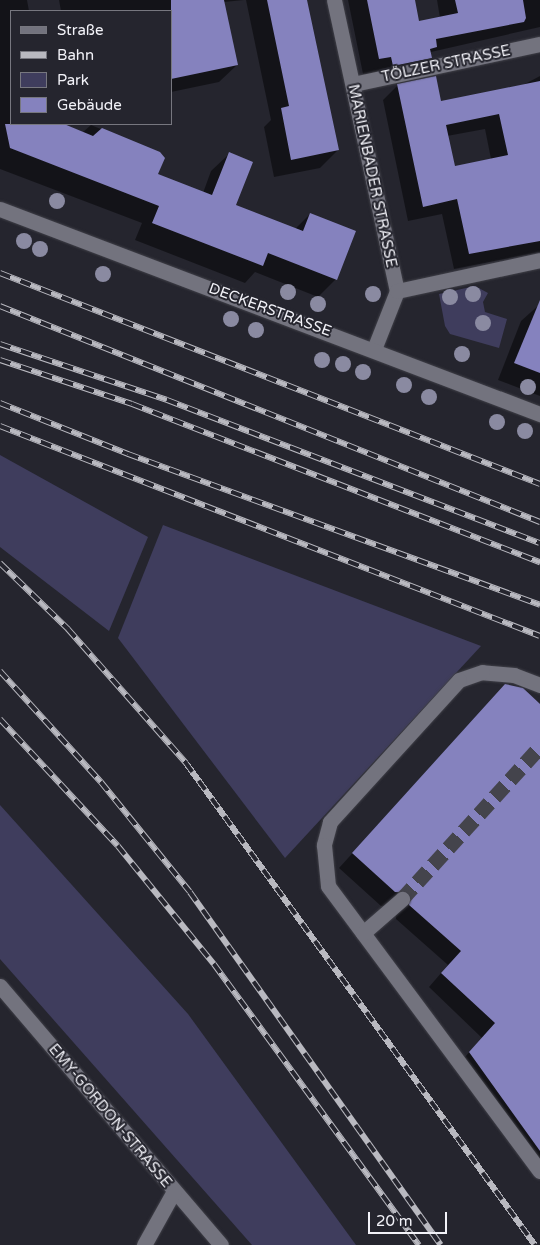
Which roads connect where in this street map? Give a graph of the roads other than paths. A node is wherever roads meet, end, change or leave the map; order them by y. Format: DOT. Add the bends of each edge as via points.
graph roads {
  1 [pos="334,0"];
  2 [pos="540,44"];
  3 [pos="352,84"];
  4 [pos="0,209"];
  5 [pos="540,260"];
  6 [pos="397,291"];
  7 [pos="374,349"];
  8 [pos="540,414"];
  9 [pos="540,685"];
  10 [pos="402,899"];
  11 [pos="364,933"];
  12 [pos="0,986"];
  13 [pos="540,1171"];
  14 [pos="174,1191"];
  15 [pos="144,1245"];
  16 [pos="221,1245"];
  1 -- 3 [label="street, MARIENBADER STRASSE"];
  2 -- 3 [label="street, TÖLZER STRASSE"];
  3 -- 6 [label="street, MARIENBADER STRASSE"];
  4 -- 7 [label="street, DECKERSTRASSE"];
  5 -- 6 [label="street"];
  6 -- 7 [label="street"];
  7 -- 8 [label="street, DECKERSTRASSE"];
  9 -- 11 [label="street" via="514,675 482,672 459,680 330,822 324,845 328,886"];
  10 -- 11 [label="street"];
  11 -- 13 [label="street"];
  12 -- 14 [label="street, EMY-GORDON-STRASSE"];
  14 -- 15 [label="street"];
  14 -- 16 [label="street, EMY-GORDON-STRASSE"];
}
